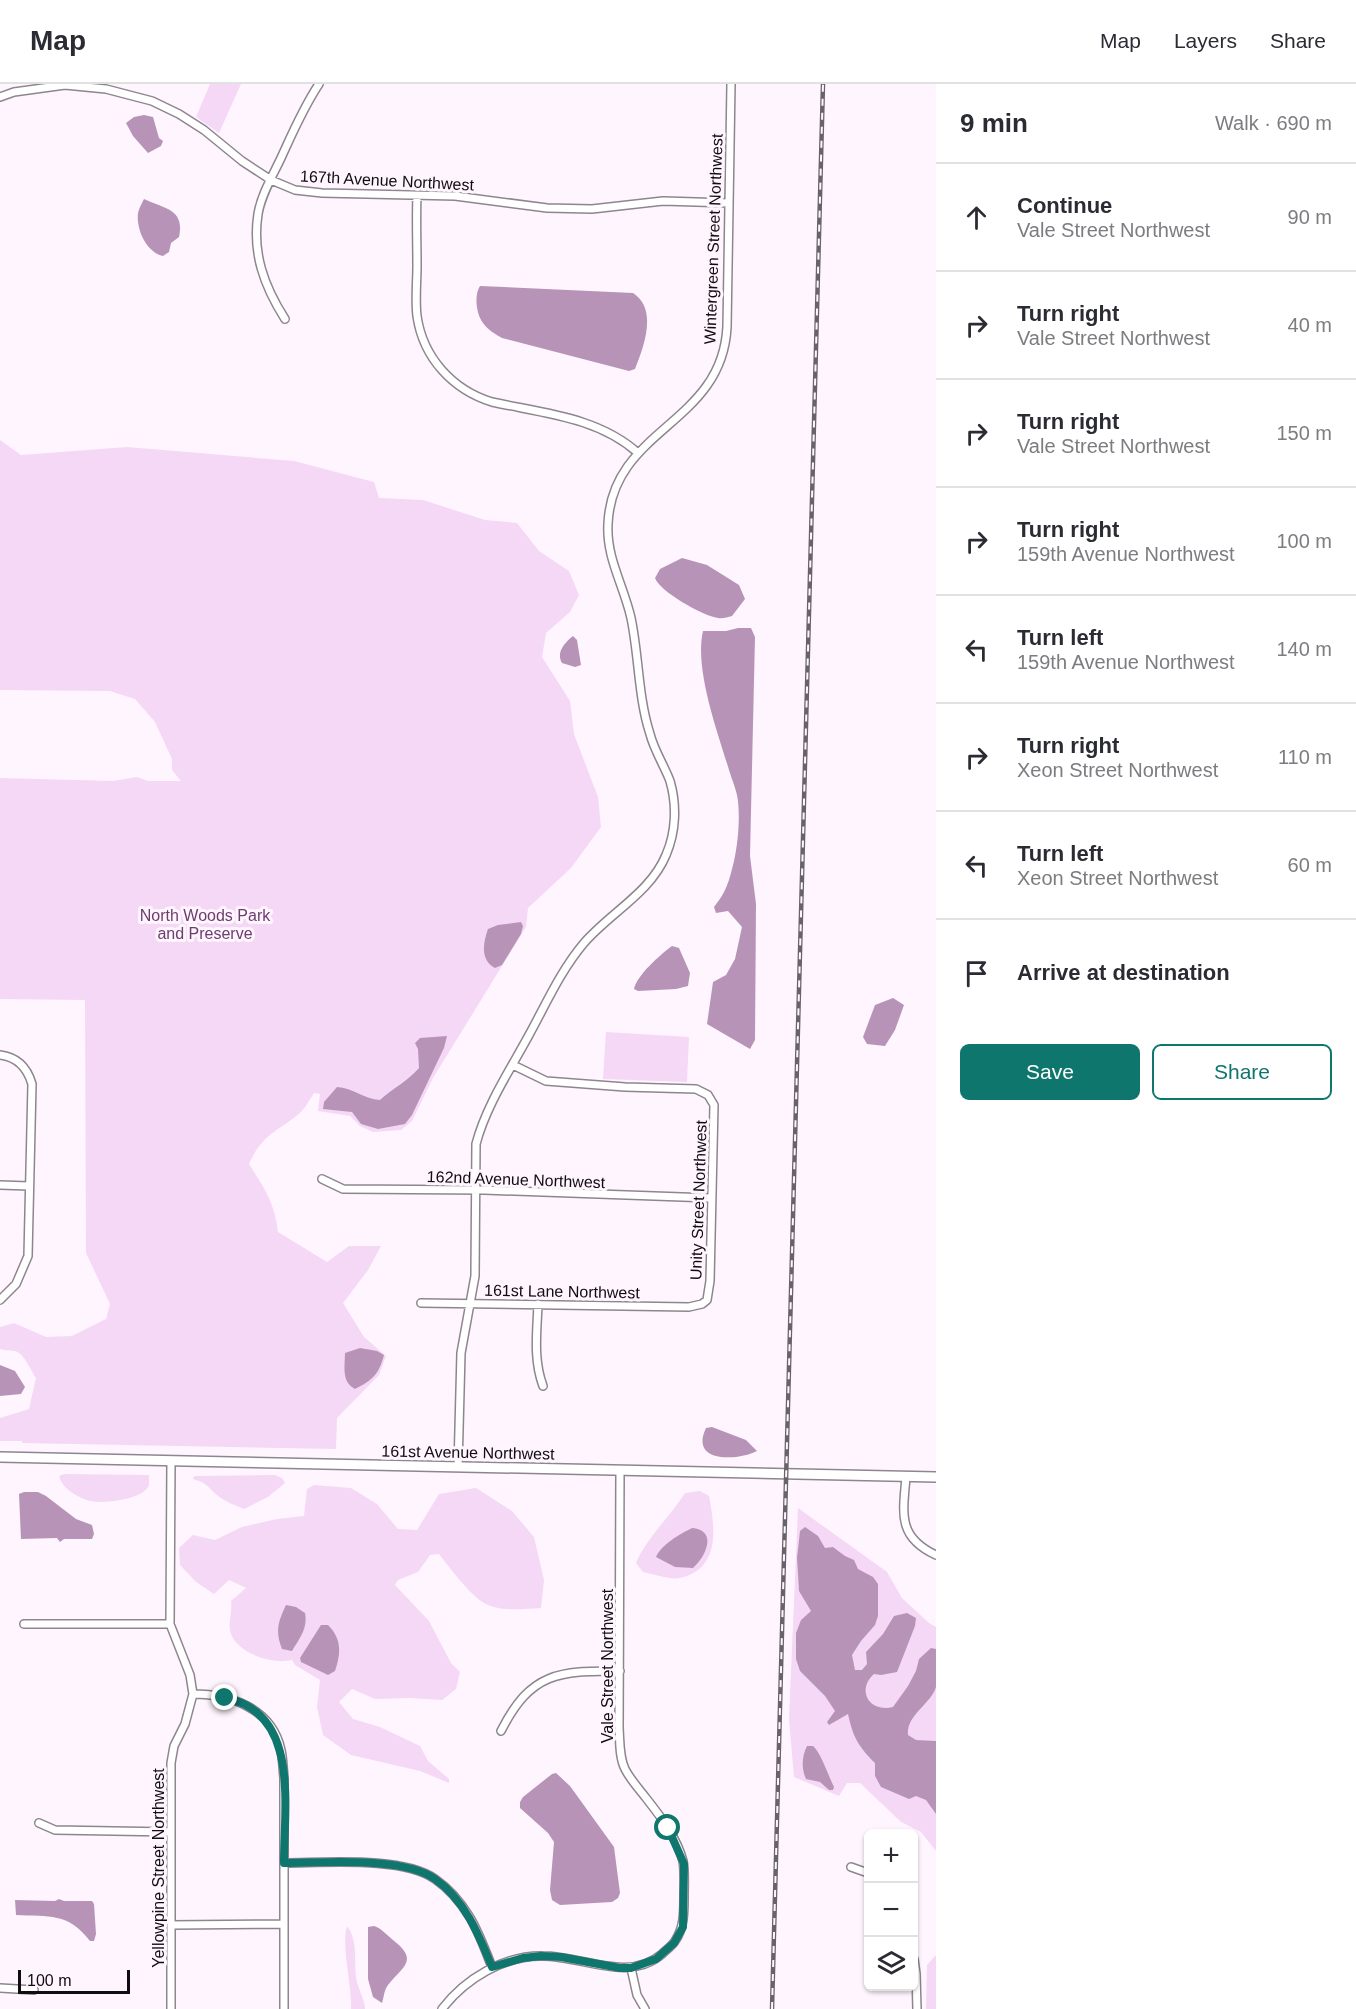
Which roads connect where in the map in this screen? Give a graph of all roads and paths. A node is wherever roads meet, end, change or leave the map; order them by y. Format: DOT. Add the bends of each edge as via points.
graph roads {
  1 [pos="319,84"];
  2 [pos="731,84"];
  3 [pos="0,97"];
  4 [pos="271,180"];
  5 [pos="417,196"];
  6 [pos="729,203"];
  7 [pos="285,319"];
  8 [pos="638,453"];
  9 [pos="0,1055"];
  10 [pos="513,1065"];
  11 [pos="322,1179"];
  12 [pos="0,1185"];
  13 [pos="29,1186"];
  14 [pos="475,1190"];
  15 [pos="711,1198"];
  16 [pos="0,1300"];
  17 [pos="421,1303"];
  18 [pos="471,1303"];
  19 [pos="538,1304"];
  20 [pos="702,1304"];
  21 [pos="543,1386"];
  22 [pos="0,1457"];
  23 [pos="171,1461"];
  24 [pos="458,1467"];
  25 [pos="620,1471"];
  26 [pos="906,1477"];
  27 [pos="936,1478"];
  28 [pos="936,1555"];
  29 [pos="24,1624"];
  30 [pos="170,1624"];
  31 [pos="620,1671"];
  32 [pos="192,1694"];
  33 [pos="501,1731"];
  34 [pos="39,1822"];
  35 [pos="171,1832"];
  36 [pos="284,1863"];
  37 [pos="851,1867"];
  38 [pos="864,1872"];
  39 [pos="284,1924"];
  40 [pos="171,1925"];
  41 [pos="492,1967"];
  42 [pos="631,1968"];
  43 [pos="0,1989"];
  44 [pos="34,1990"];
  45 [pos="916,1991"];
  46 [pos="171,2009"];
  47 [pos="284,2009"];
  48 [pos="442,2009"];
  49 [pos="645,2009"];
  50 [pos="916,2009"];
  1 -- 4 [label="street" via="300,114"];
  2 -- 6 [label="street, Wintergreen Street Northwest"];
  3 -- 4 [label="street, 167th Avenue Northwest" via="64,85 93,87 152,101 179,114"];
  4 -- 5 [label="street, 167th Avenue Northwest" via="304,191"];
  4 -- 7 [label="street" via="258,213 256,252 271,297"];
  5 -- 6 [label="street, 167th Avenue Northwest" via="455,196 523,207 570,209 656,202"];
  5 -- 8 [label="street" via="418,323 432,357 451,380 487,400 597,426"];
  6 -- 8 [label="street, Wintergreen Street Northwest" via="727,332 720,364 697,400"];
  8 -- 10 [label="street, Wintergreen Street Northwest" via="613,494 608,541 631,617 650,735 670,782 675,807 673,831 666,855 654,875 583,943"];
  9 -- 13 [label="street" via="16,1060 32,1083"];
  10 -- 14 [label="street, Wintergreen Street Northwest" via="479,1134"];
  10 -- 15 [label="street, Unity Street Northwest" via="546,1081 696,1089 708,1095 714,1105"];
  11 -- 14 [label="street, 162nd Avenue Northwest" via="343,1189"];
  12 -- 13 [label="street"];
  13 -- 16 [label="street" via="28,1256 16,1284"];
  14 -- 15 [label="street, 162nd Avenue Northwest"];
  14 -- 18 [label="street, Wintergreen Street Northwest" via="475,1276"];
  15 -- 20 [label="street, Unity Street Northwest" via="710,1281"];
  17 -- 18 [label="street, 161st Lane Northwest"];
  18 -- 19 [label="street, 161st Lane Northwest"];
  18 -- 24 [label="street, Wintergreen Street Northwest" via="461,1353"];
  19 -- 20 [label="street, 161st Lane Northwest"];
  19 -- 21 [label="street" via="536,1358"];
  22 -- 23 [label="main road, 161st Avenue Northwest"];
  23 -- 24 [label="main road, 161st Avenue Northwest"];
  23 -- 30 [label="street"];
  24 -- 25 [label="main road, 161st Avenue Northwest"];
  25 -- 26 [label="main road, 161st Avenue Northwest"];
  25 -- 31 [label="street, Vale Street Northwest"];
  26 -- 27 [label="main road, 161st Avenue Northwest"];
  26 -- 28 [label="street" via="903,1510 908,1534"];
  29 -- 30 [label="street"];
  30 -- 32 [label="street" via="190,1675"];
  31 -- 33 [label="street" via="563,1673 543,1681 512,1708"];
  31 -- 42 [label="street, Vale Street Northwest" via="623,1762 668,1828 684,1864 683,1927 674,1943 656,1959"];
  32 -- 35 [label="street, Yellowpine Street Northwest" via="171,1763"];
  32 -- 36 [label="street" via="238,1700 252,1708 277,1736 284,1778"];
  34 -- 35 [label="street" via="55,1830"];
  35 -- 40 [label="street, Yellowpine Street Northwest"];
  36 -- 39 [label="street"];
  36 -- 41 [label="street" via="405,1866 434,1878 470,1918"];
  37 -- 38 [label="street"];
  39 -- 40 [label="street"];
  39 -- 47 [label="street"];
  40 -- 46 [label="street, Yellowpine Street Northwest"];
  41 -- 42 [label="street, Vale Street Northwest" via="541,1956"];
  41 -- 48 [label="street, Vale Street Northwest" via="454,1994"];
  42 -- 49 [label="street" via="637,1995"];
  43 -- 44 [label="street"];
  45 -- 50 [label="street"];
}
